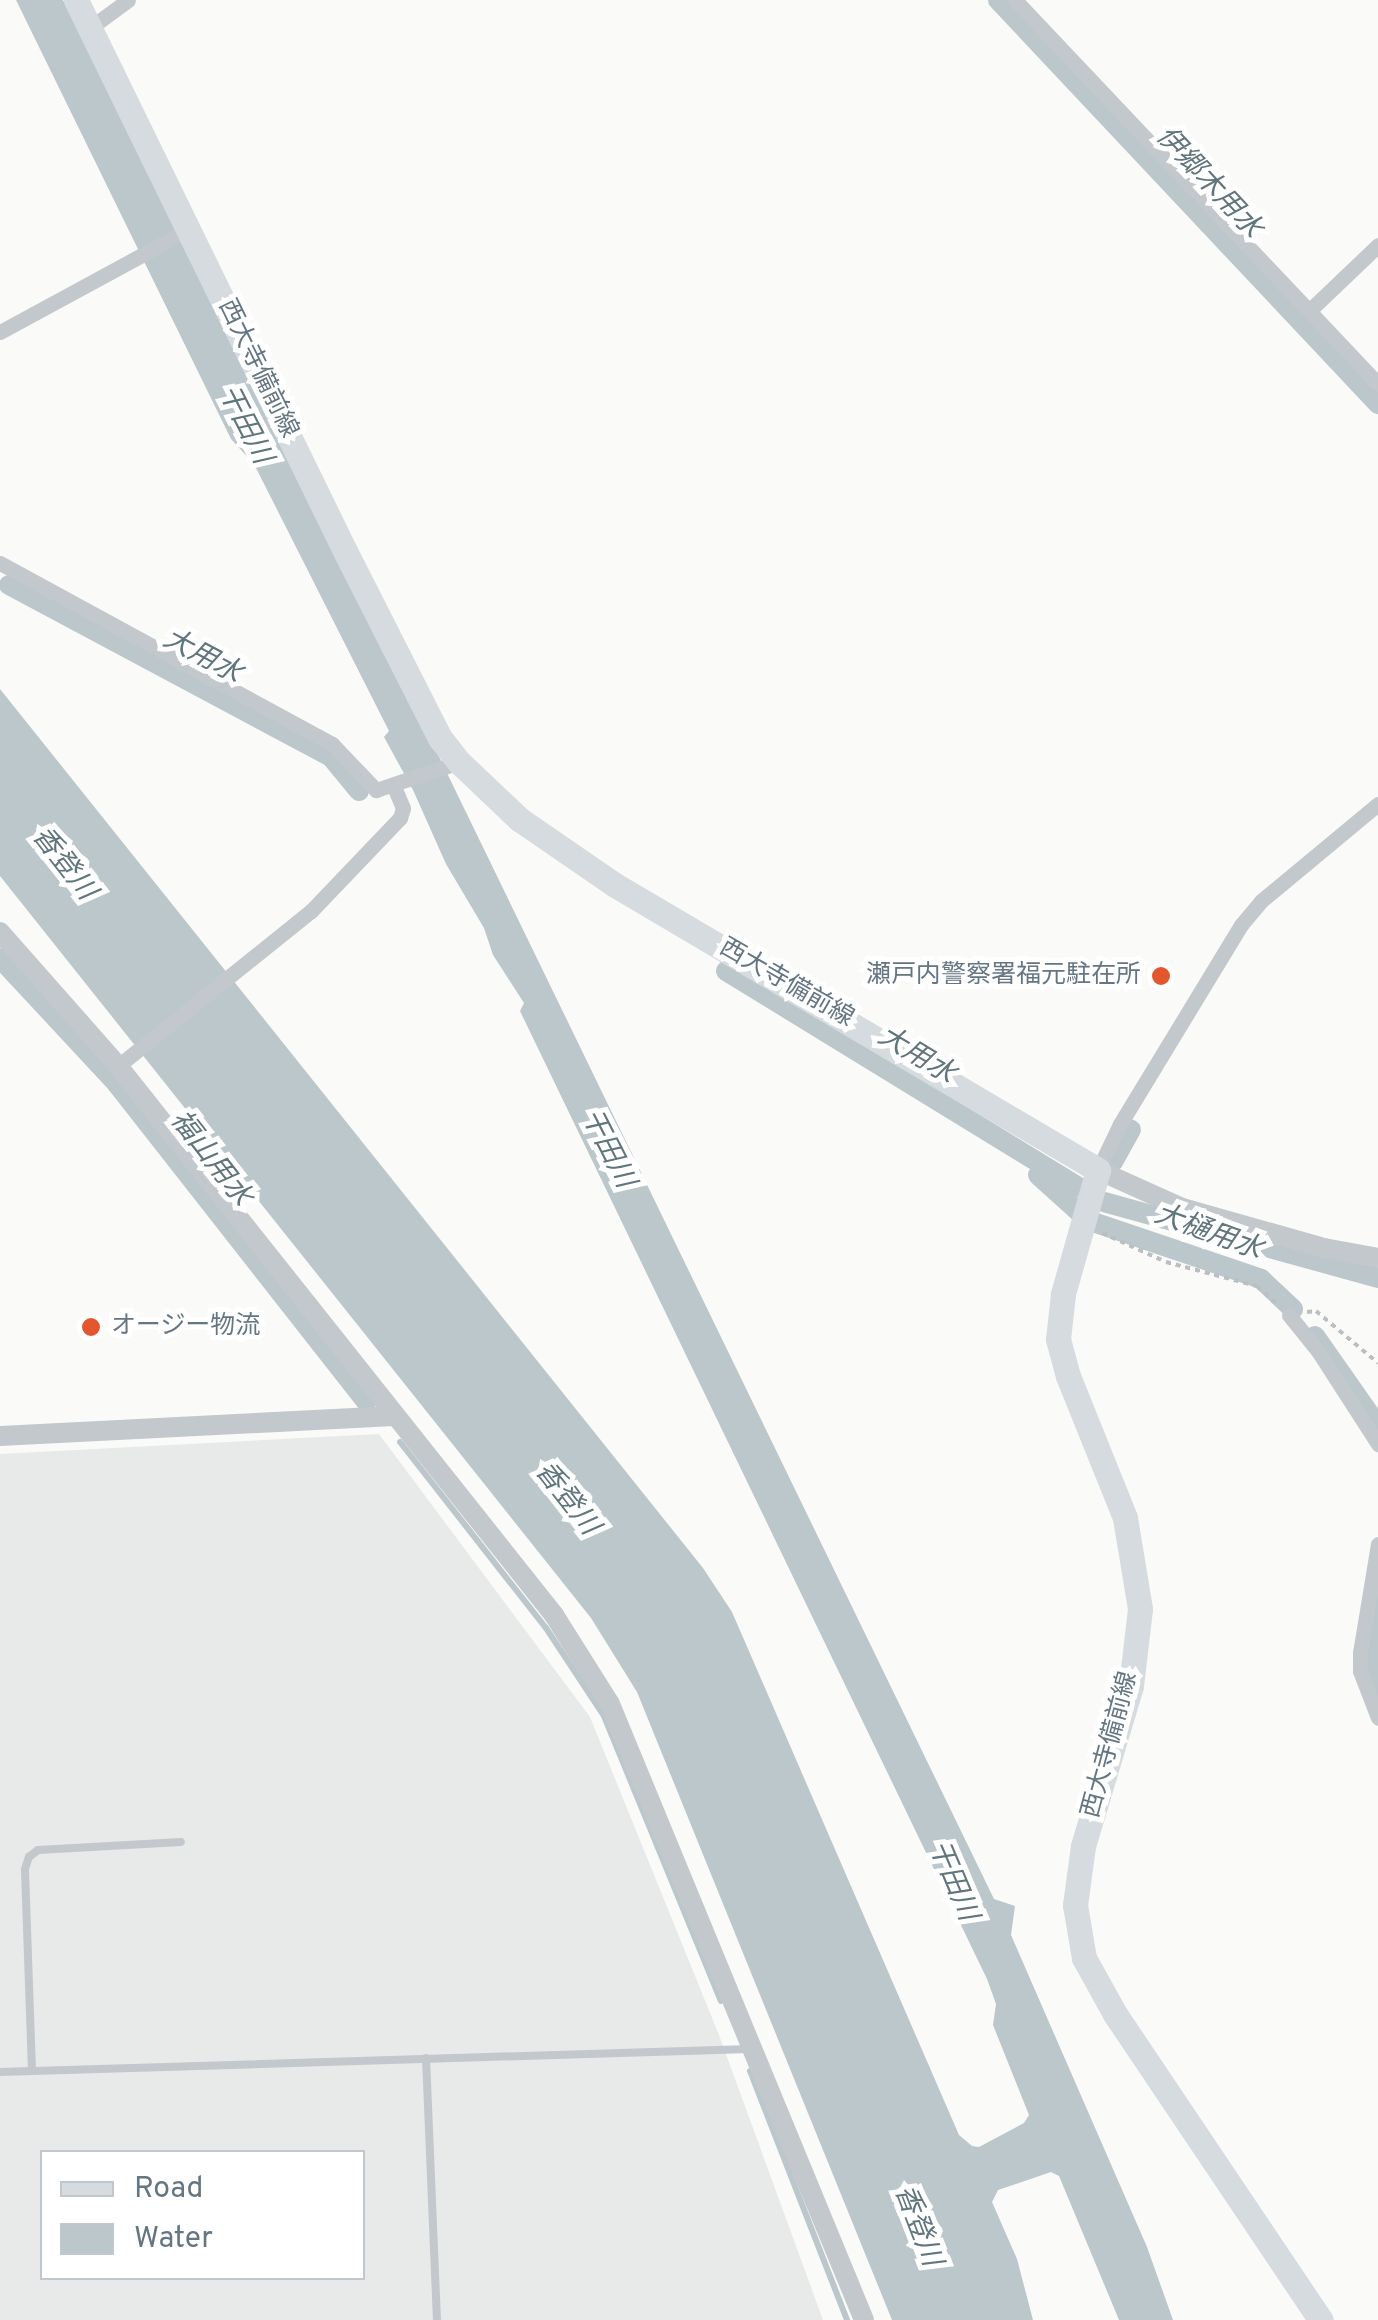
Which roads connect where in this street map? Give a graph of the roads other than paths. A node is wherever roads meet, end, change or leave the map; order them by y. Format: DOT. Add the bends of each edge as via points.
graph roads {
  1 [pos="76,0"];
  2 [pos="128,0"];
  3 [pos="1015,0"];
  4 [pos="90,28"];
  5 [pos="186,231"];
  6 [pos="1378,245"];
  7 [pos="1310,311"];
  8 [pos="0,332"];
  9 [pos="1378,384"];
  10 [pos="0,563"];
  11 [pos="453,766"];
  12 [pos="397,784"];
  13 [pos="1378,804"];
  14 [pos="0,932"];
  15 [pos="123,1061"];
  16 [pos="1098,1170"];
  17 [pos="1378,1258"];
  18 [pos="1289,1315"];
  19 [pos="393,1416"];
  20 [pos="0,1436"];
  21 [pos="1378,1444"];
  22 [pos="1378,1544"];
  23 [pos="1378,1718"];
  24 [pos="181,1842"];
  25 [pos="754,2049"];
  26 [pos="426,2058"];
  27 [pos="32,2071"];
  28 [pos="0,2072"];
  29 [pos="436,2320"];
  30 [pos="864,2320"];
  31 [pos="1321,2320"];
  1 -- 4 [label="main road, 西大寺備前線"];
  2 -- 4 [label="street"];
  3 -- 7 [label="street"];
  4 -- 5 [label="main road, 西大寺備前線"];
  5 -- 8 [label="street"];
  5 -- 11 [label="main road, 西大寺備前線"];
  6 -- 7 [label="street"];
  7 -- 9 [label="street"];
  10 -- 12 [label="street" via="332,744 376,790"];
  11 -- 12 [label="street"];
  11 -- 16 [label="main road, 西大寺備前線" via="615,886"];
  12 -- 15 [label="street" via="400,818 311,911"];
  13 -- 16 [label="street" via="1240,925"];
  14 -- 15 [label="street"];
  15 -- 19 [label="street"];
  16 -- 17 [label="street" via="1182,1208"];
  16 -- 31 [label="main road, 西大寺備前線" via="1058,1339 1125,1518 1140,1609 1131,1686 1083,1846 1074,1905 1084,1958"];
  18 -- 21 [label="street"];
  19 -- 20 [label="street"];
  19 -- 25 [label="street" via="554,1616 610,1704"];
  22 -- 23 [label="street" via="1360,1671"];
  24 -- 27 [label="lane" via="38,1850 29,1856"];
  25 -- 26 [label="lane"];
  25 -- 30 [label="street"];
  26 -- 27 [label="lane"];
  26 -- 29 [label="lane"];
  27 -- 28 [label="lane"];
}
